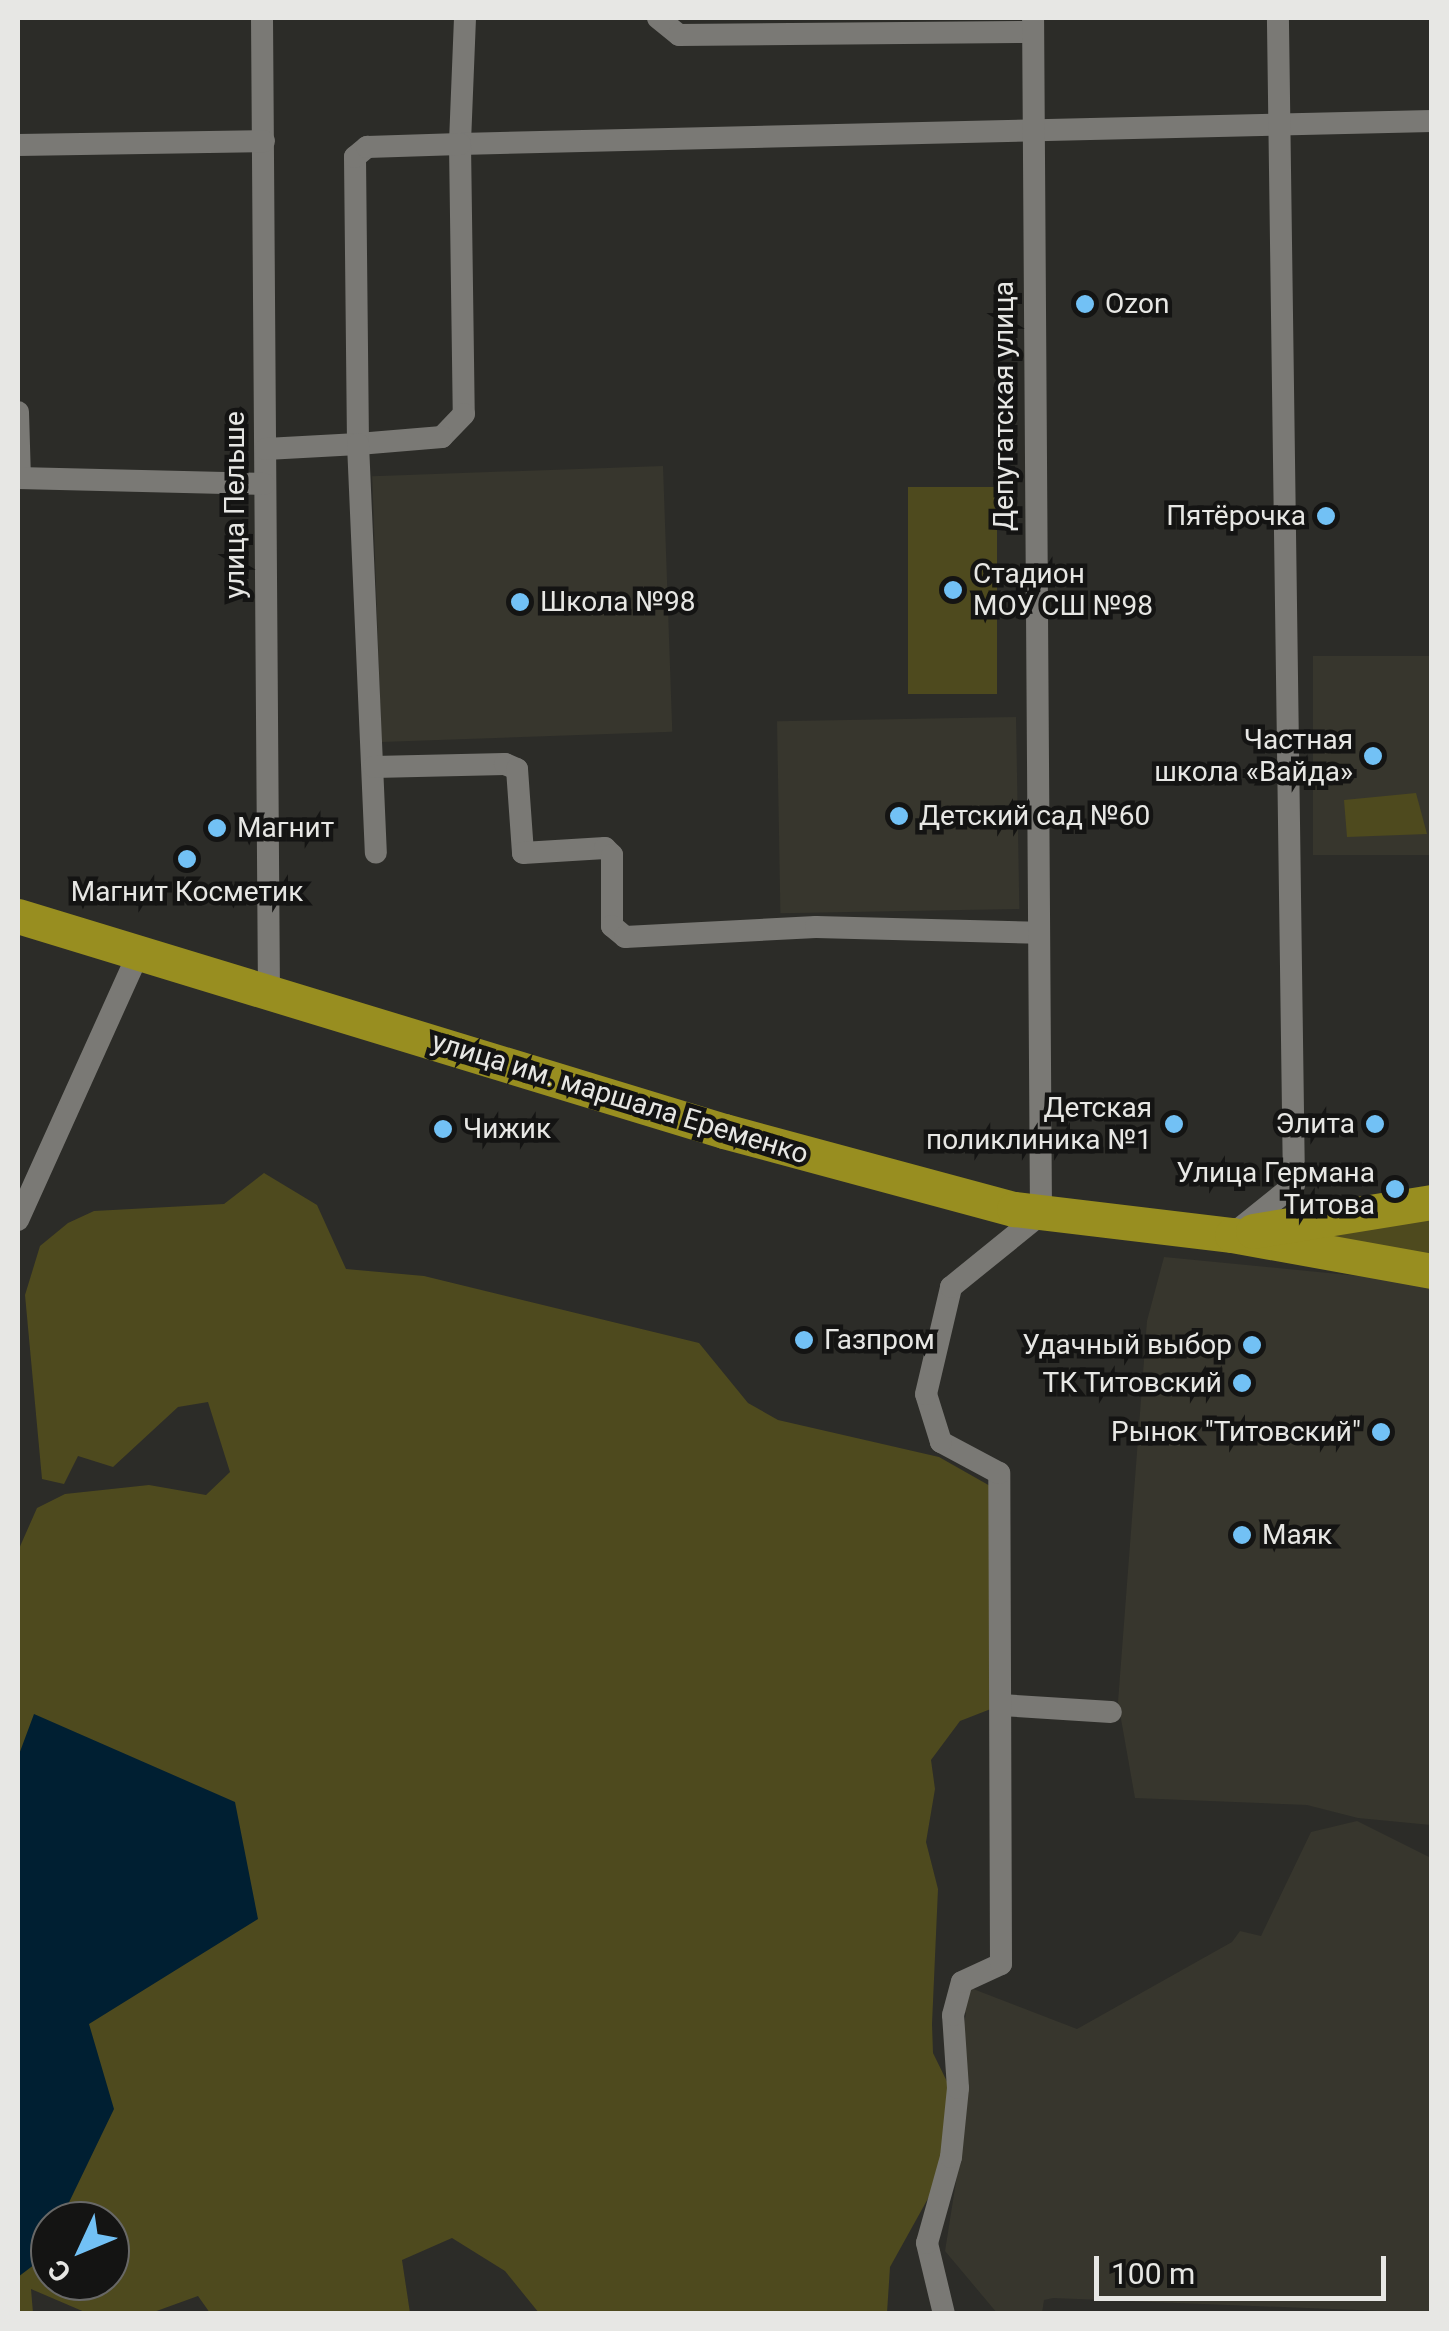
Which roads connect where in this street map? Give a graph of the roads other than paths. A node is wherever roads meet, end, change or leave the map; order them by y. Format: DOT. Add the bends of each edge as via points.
graph roads {
  1 [pos="262,18"];
  2 [pos="465,18"];
  3 [pos="658,18"];
  4 [pos="1278,18"];
  5 [pos="1033,25"];
  6 [pos="1432,121"];
  7 [pos="1280,124"];
  8 [pos="1036,132"];
  9 [pos="264,141"];
  10 [pos="460,144"];
  11 [pos="18,145"];
  12 [pos="18,412"];
  13 [pos="358,444"];
  14 [pos="266,449"];
  15 [pos="19,478"];
  16 [pos="264,484"];
  17 [pos="374,767"];
  18 [pos="376,853"];
  19 [pos="18,916"];
  20 [pos="1038,933"];
  21 [pos="137,956"];
  22 [pos="269,992"];
  23 [pos="1432,1202"];
  24 [pos="1042,1214"];
  25 [pos="18,1220"];
  26 [pos="1232,1235"];
  27 [pos="1432,1272"];
  28 [pos="1001,1705"];
  29 [pos="1111,1712"];
  30 [pos="942,2310"];
  1 -- 9 [label="street, улица Пельше"];
  2 -- 10 [label="street"];
  3 -- 5 [label="street" via="679,34"];
  4 -- 7 [label="street"];
  5 -- 8 [label="street, Депутатская улица"];
  6 -- 7 [label="street"];
  7 -- 8 [label="street"];
  7 -- 26 [label="street" via="1294,1185"];
  8 -- 10 [label="street"];
  8 -- 20 [label="street, Депутатская улица"];
  9 -- 11 [label="street"];
  9 -- 14 [label="street, улица Пельше"];
  10 -- 13 [label="street" via="464,414 442,437"];
  10 -- 13 [label="street" via="366,146 355,157"];
  12 -- 15 [label="street"];
  13 -- 14 [label="street"];
  13 -- 17 [label="street"];
  14 -- 16 [label="street, улица Пельше"];
  15 -- 16 [label="street"];
  16 -- 22 [label="street, улица Пельше"];
  17 -- 18 [label="street"];
  17 -- 20 [label="street" via="505,764 517,770 523,853 605,848 612,855 612,926 625,937 816,928"];
  19 -- 21 [label="highway, улица им. маршала Еременко"];
  20 -- 24 [label="street, Депутатская улица"];
  21 -- 22 [label="highway, улица им. маршала Еременко"];
  21 -- 25 [label="street"];
  22 -- 24 [label="highway, улица им. маршала Еременко" via="724,1131"];
  23 -- 26 [label="highway, улица им. маршала Еременко"];
  24 -- 26 [label="highway, улица им. маршала Еременко"];
  24 -- 28 [label="street" via="951,1287 926,1394 941,1442 999,1474"];
  26 -- 27 [label="highway, улица им. маршала Еременко"];
  28 -- 29 [label="street"];
  28 -- 30 [label="street" via="1001,1964 962,1982 954,2015 958,2088 951,2157 927,2243"];
}
